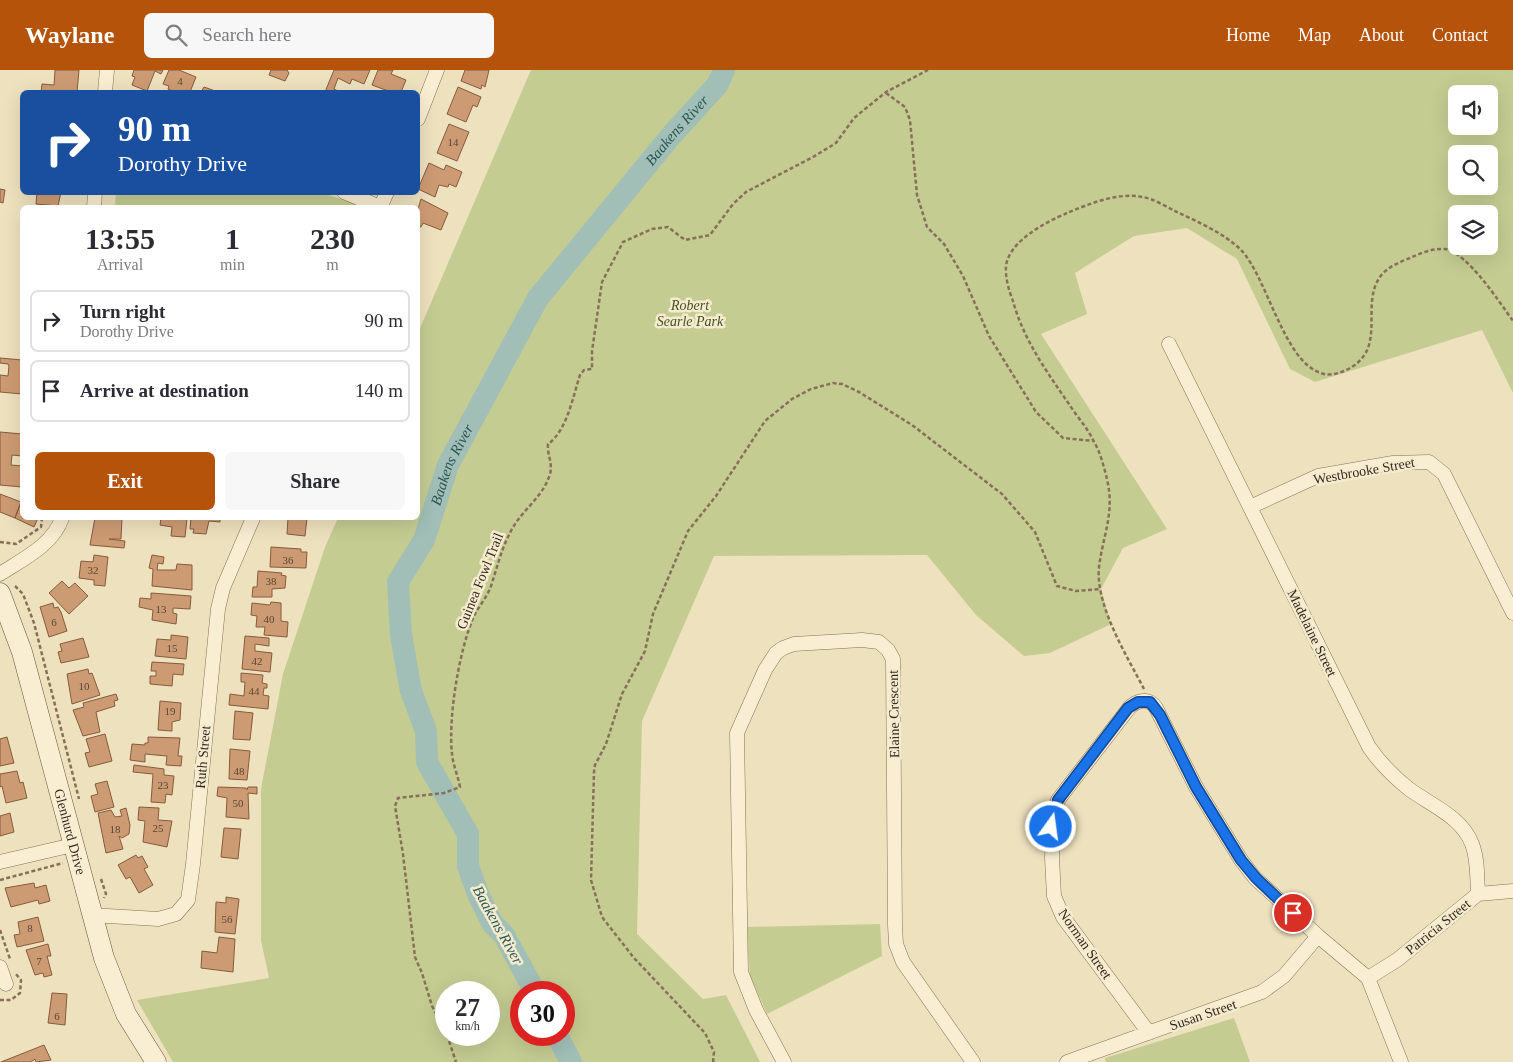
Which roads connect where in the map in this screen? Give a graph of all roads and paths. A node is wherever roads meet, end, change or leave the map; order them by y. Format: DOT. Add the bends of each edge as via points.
graph roads {
  1 [pos="107,70"];
  2 [pos="437,70"];
  3 [pos="928,70"];
  4 [pos="105,90"];
  5 [pos="886,92"];
  6 [pos="420,114"];
  7 [pos="351,195"];
  8 [pos="375,205"];
  9 [pos="1513,322"];
  10 [pos="1170,344"];
  11 [pos="1094,441"];
  12 [pos="1250,507"];
  13 [pos="42,520"];
  14 [pos="61,520"];
  15 [pos="252,520"];
  16 [pos="0,542"];
  17 [pos="1,573"];
  18 [pos="1101,589"];
  19 [pos="0,593"];
  20 [pos="1513,613"];
  21 [pos="1148,701"];
  22 [pos="80,804"];
  23 [pos="75,852"];
  24 [pos="0,862"];
  25 [pos="98,871"];
  26 [pos="0,880"];
  27 [pos="1513,891"];
  28 [pos="1478,894"];
  29 [pos="98,915"];
  30 [pos="1318,936"];
  31 [pos="0,967"];
  32 [pos="1368,978"];
  33 [pos="6,984"];
  34 [pos="435,1011"];
  35 [pos="1149,1033"];
  36 [pos="451,1046"];
  37 [pos="156,1062"];
  38 [pos="456,1062"];
  39 [pos="713,1062"];
  40 [pos="784,1062"];
  41 [pos="973,1062"];
  42 [pos="1068,1062"];
  43 [pos="1401,1062"];
  1 -- 4 [label="street"];
  2 -- 6 [label="street"];
  3 -- 5 [label="path, Guinea Fowl Trail"];
  5 -- 11 [label="path" via="905,107 910,120 917,195 927,227 944,244 989,336 1036,412 1064,438"];
  5 -- 34 [label="path, Guinea Fowl Trail" via="854,118 836,143 746,192 710,235 685,240 668,227 652,229 623,242 602,282 592,369 584,370 580,375 567,414 554,440 548,444 550,475 542,492 505,541 463,653 451,719 452,755 460,787 444,793 398,798 395,806 404,854 415,956"];
  7 -- 8 [label="street"];
  9 -- 11 [label="path" via="1460,255 1446,249 1423,251 1380,277 1374,294 1369,350 1353,366 1324,375 1302,359 1278,319 1253,266 1226,238 1143,197 1103,200 1037,228 1014,248 1006,265 1008,287 1023,330 1041,364"];
  10 -- 12 [label="street, Madelaine Street"];
  11 -- 18 [label="path" via="1107,480 1111,510 1099,570"];
  12 -- 20 [label="street, Westbrooke Street" via="1318,476 1393,463 1429,462 1444,474"];
  12 -- 28 [label="street, Madelaine Street" via="1369,747 1402,783 1467,833 1476,859"];
  13 -- 16 [label="path" via="41,527 16,544"];
  14 -- 17 [label="street" via="44,544"];
  15 -- 29 [label="street, Ruth Street" via="223,588 218,609 188,900 176,914 158,919"];
  17 -- 22 [label="path" via="23,594 34,623"];
  18 -- 21 [label="path" via="1116,634"];
  18 -- 39 [label="path" via="1076,591 1057,586 1035,532 1002,494 912,424 859,392 842,384 822,385 792,399 765,421 680,546 653,614 645,650 622,694 594,772 591,880 602,917 634,958 705,1033 714,1052"];
  19 -- 23 [label="street, Glenhurd Drive" via="22,652"];
  21 -- 30 [label="street" via="1160,715 1196,787 1241,860"];
  21 -- 35 [label="street, Norman Street" via="1128,708 1058,800 1051,827 1054,896 1063,917"];
  23 -- 24 [label="street"];
  23 -- 26 [label="path"];
  23 -- 29 [label="street, Glenhurd Drive"];
  25 -- 29 [label="path" via="106,894"];
  27 -- 28 [label="street, Patricia Street"];
  28 -- 32 [label="street, Patricia Street" via="1397,960"];
  29 -- 37 [label="street, Glenhurd Drive" via="104,958 121,1003"];
  30 -- 32 [label="street"];
  30 -- 35 [label="street, Susan Street" via="1284,976 1262,992"];
  31 -- 33 [label="street"];
  32 -- 43 [label="street"];
  35 -- 42 [label="street, Susan Street"];
  36 -- 38 [label="path, Guinea Fowl Trail"];
  40 -- 41 [label="street, Elaine Crescent" via="756,1010 741,972 737,733 776,653 794,644 862,640 879,642 893,659 895,925 899,954"];
}
